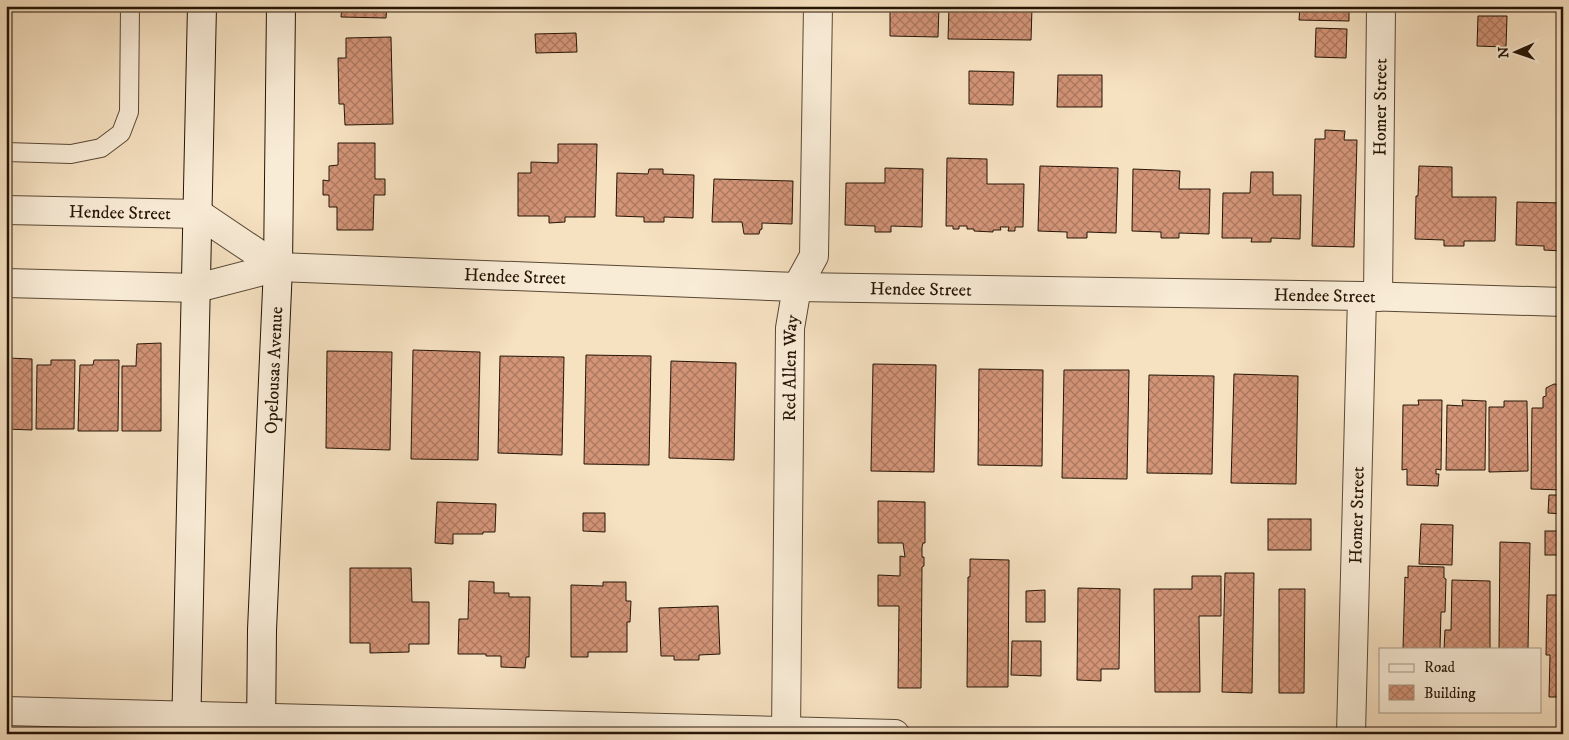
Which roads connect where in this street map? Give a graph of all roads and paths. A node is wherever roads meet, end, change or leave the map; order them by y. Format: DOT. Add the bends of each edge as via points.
graph roads {
  1 [pos="130,6"];
  2 [pos="202,6"];
  3 [pos="281,6"];
  4 [pos="818,6"];
  5 [pos="1381,6"];
  6 [pos="6,152"];
  7 [pos="6,210"];
  8 [pos="199,214"];
  9 [pos="278,267"];
  10 [pos="6,283"];
  11 [pos="797,287"];
  12 [pos="197,288"];
  13 [pos="1370,297"];
  14 [pos="1563,302"];
  15 [pos="6,711"];
  16 [pos="186,724"];
  17 [pos="261,725"];
  18 [pos="786,732"];
  19 [pos="895,734"];
  20 [pos="1350,734"];
  1 -- 6 [label="lane" via="129,112 121,133 101,148 71,154"];
  2 -- 8 [label="street"];
  3 -- 9 [label="street, Opelousas Avenue"];
  4 -- 11 [label="street, Red Allen Way" via="814,256"];
  5 -- 13 [label="street, Homer Street"];
  7 -- 8 [label="street, Hendee Street"];
  8 -- 9 [label="street"];
  8 -- 12 [label="street"];
  9 -- 11 [label="street, Hendee Street"];
  9 -- 12 [label="street, Hendee Street"];
  9 -- 17 [label="street, Opelousas Avenue" via="262,630"];
  10 -- 12 [label="street, Hendee Street"];
  11 -- 13 [label="street, Hendee Street"];
  11 -- 18 [label="street, Red Allen Way" via="790,328"];
  12 -- 16 [label="street"];
  13 -- 14 [label="street, Hendee Street"];
  13 -- 20 [label="street, Homer Street"];
  15 -- 16 [label="street"];
  16 -- 17 [label="street"];
  17 -- 18 [label="street"];
  18 -- 19 [label="street"];
}
